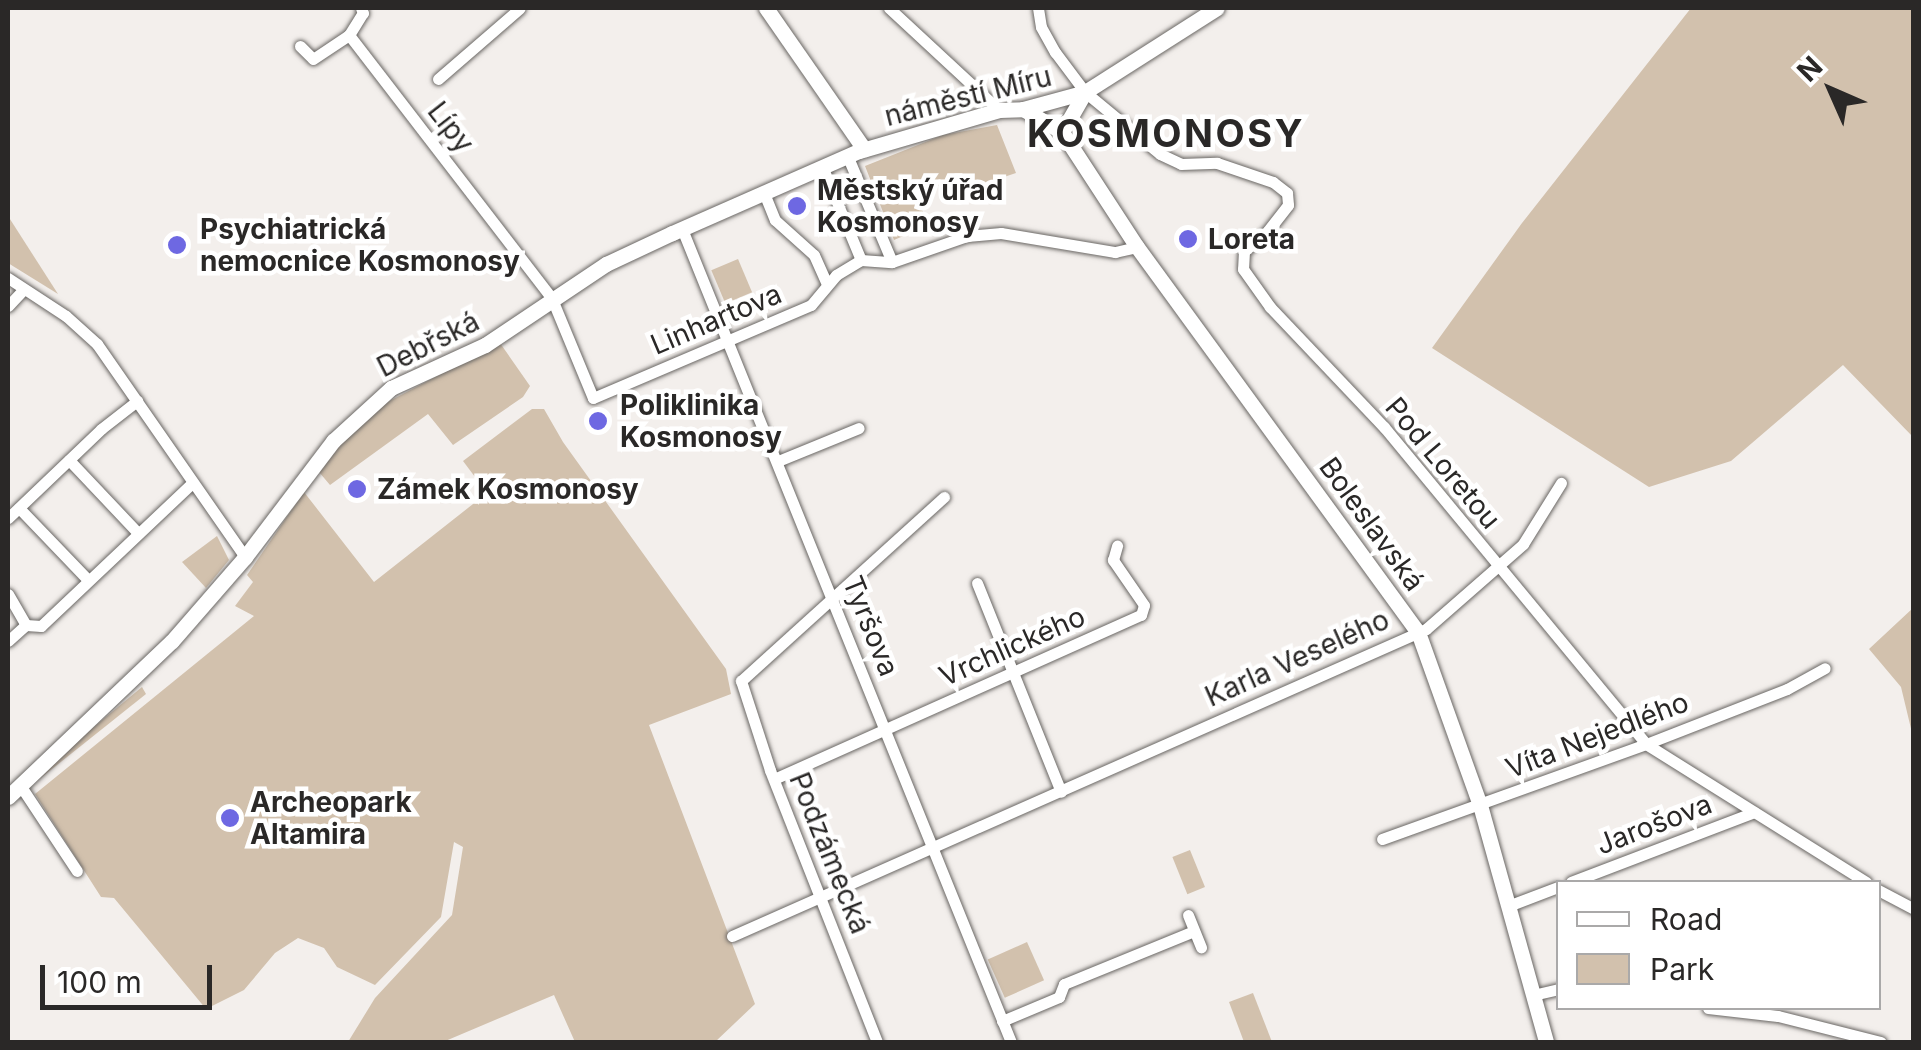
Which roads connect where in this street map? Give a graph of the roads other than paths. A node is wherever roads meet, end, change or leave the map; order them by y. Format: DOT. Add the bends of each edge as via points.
graph roads {
  1 [pos="360,8"];
  2 [pos="520,8"];
  3 [pos="766,8"];
  4 [pos="889,8"];
  5 [pos="1038,8"];
  6 [pos="1216,8"];
  7 [pos="349,34"];
  8 [pos="300,46"];
  9 [pos="438,80"];
  10 [pos="1085,92"];
  11 [pos="1023,108"];
  12 [pos="998,110"];
  13 [pos="1062,132"];
  14 [pos="864,149"];
  15 [pos="846,155"];
  16 [pos="822,166"];
  17 [pos="764,193"];
  18 [pos="682,229"];
  19 [pos="1137,247"];
  20 [pos="861,260"];
  21 [pos="892,262"];
  22 [pos="8,278"];
  23 [pos="827,284"];
  24 [pos="24,289"];
  25 [pos="552,299"];
  26 [pos="8,306"];
  27 [pos="728,342"];
  28 [pos="137,401"];
  29 [pos="859,428"];
  30 [pos="69,460"];
  31 [pos="778,461"];
  32 [pos="192,482"];
  33 [pos="1561,483"];
  34 [pos="944,497"];
  35 [pos="19,508"];
  36 [pos="8,518"];
  37 [pos="137,532"];
  38 [pos="1117,546"];
  39 [pos="245,557"];
  40 [pos="1496,566"];
  41 [pos="88,580"];
  42 [pos="977,583"];
  43 [pos="8,594"];
  44 [pos="833,598"];
  45 [pos="26,624"];
  46 [pos="1418,632"];
  47 [pos="8,641"];
  48 [pos="1825,668"];
  49 [pos="1013,672"];
  50 [pos="886,728"];
  51 [pos="1646,744"];
  52 [pos="774,779"];
  53 [pos="20,785"];
  54 [pos="1061,792"];
  55 [pos="8,797"];
  56 [pos="1480,805"];
  57 [pos="1754,812"];
  58 [pos="1382,839"];
  59 [pos="934,847"];
  60 [pos="77,871"];
  61 [pos="1576,880"];
  62 [pos="1863,880"];
  63 [pos="1556,888"];
  64 [pos="1881,892"];
  65 [pos="820,895"];
  66 [pos="1508,906"];
  67 [pos="1914,908"];
  68 [pos="1188,915"];
  69 [pos="1194,931"];
  70 [pos="732,936"];
  71 [pos="1200,948"];
  72 [pos="1556,989"];
  73 [pos="1534,995"];
  74 [pos="1726,1010"];
  75 [pos="1002,1021"];
  76 [pos="877,1042"];
  77 [pos="1011,1042"];
  78 [pos="1546,1042"];
  79 [pos="1881,1042"];
  1 -- 7 [label="street"];
  2 -- 9 [label="street"];
  3 -- 14 [label="street"];
  4 -- 12 [label="street"];
  5 -- 10 [label="street, Pod Loretou" via="1054,52"];
  6 -- 10 [label="street"];
  7 -- 8 [label="street" via="313,59"];
  7 -- 25 [label="street, Lípy"];
  10 -- 11 [label="street, náměstí Míru"];
  10 -- 13 [label="street"];
  10 -- 40 [label="street, Pod Loretou" via="1160,154 1195,166 1217,163 1287,193 1288,205 1244,251 1243,269"];
  11 -- 12 [label="street, náměstí Míru"];
  11 -- 13 [label="street, Boleslavská"];
  12 -- 14 [label="street, náměstí Míru"];
  13 -- 19 [label="street, Boleslavská"];
  14 -- 15 [label="street, Debřská"];
  15 -- 16 [label="street, Debřská"];
  15 -- 21 [label="street"];
  16 -- 17 [label="street, Debřská"];
  16 -- 20 [label="street"];
  17 -- 18 [label="street, Debřská"];
  17 -- 23 [label="street" via="774,220 814,255"];
  18 -- 25 [label="street, Debřská" via="606,264"];
  18 -- 27 [label="street, Tyršova"];
  19 -- 21 [label="street" via="1114,252 1001,233 967,236"];
  19 -- 46 [label="street, Boleslavská"];
  20 -- 21 [label="street"];
  20 -- 23 [label="street, Linhartova"];
  22 -- 24 [label="street"];
  23 -- 27 [label="street, Linhartova" via="812,305"];
  24 -- 26 [label="street"];
  24 -- 28 [label="street" via="85,331"];
  25 -- 27 [label="street, Linhartova" via="593,398"];
  25 -- 39 [label="street, Debřská" via="485,345 371,403 332,441"];
  27 -- 31 [label="street, Tyršova"];
  28 -- 30 [label="street"];
  28 -- 32 [label="street"];
  29 -- 31 [label="street"];
  30 -- 35 [label="street"];
  30 -- 37 [label="street"];
  31 -- 44 [label="street, Tyršova"];
  32 -- 37 [label="street"];
  32 -- 39 [label="street"];
  33 -- 40 [label="street, Karla Veselého" via="1523,544"];
  34 -- 44 [label="street"];
  35 -- 36 [label="street"];
  35 -- 41 [label="street"];
  37 -- 41 [label="street"];
  38 -- 49 [label="street, Vrchlického" via="1113,560 1143,613"];
  39 -- 53 [label="street, Debřská" via="144,670"];
  40 -- 46 [label="street, Karla Veselého"];
  40 -- 51 [label="street, Pod Loretou"];
  41 -- 45 [label="street" via="41,626"];
  42 -- 49 [label="street"];
  43 -- 45 [label="street"];
  44 -- 50 [label="street, Tyršova"];
  44 -- 52 [label="street, Podzámecká" via="740,681"];
  45 -- 47 [label="street"];
  46 -- 54 [label="street, Karla Veselého"];
  46 -- 56 [label="street, Boleslavská"];
  48 -- 51 [label="street, Víta Nejedlého" via="1786,690"];
  49 -- 50 [label="street, Vrchlického"];
  49 -- 54 [label="street"];
  50 -- 52 [label="street, Vrchlického"];
  50 -- 59 [label="street, Tyršova"];
  51 -- 56 [label="street, Víta Nejedlého"];
  51 -- 57 [label="street, Pod Loretou"];
  52 -- 65 [label="street, Podzámecká"];
  53 -- 55 [label="street, Debřská"];
  53 -- 60 [label="street"];
  54 -- 59 [label="street, Karla Veselého"];
  56 -- 58 [label="street, Víta Nejedlého"];
  56 -- 66 [label="street, Boleslavská"];
  57 -- 61 [label="street, Jarošova"];
  57 -- 62 [label="street, Pod Loretou"];
  59 -- 65 [label="street, Karla Veselého"];
  59 -- 75 [label="street, Tyršova"];
  63 -- 66 [label="street"];
  64 -- 67 [label="street"];
  65 -- 70 [label="street, Karla Veselého"];
  65 -- 76 [label="street, Podzámecká"];
  66 -- 73 [label="street, Boleslavská"];
  68 -- 69 [label="street"];
  69 -- 71 [label="street"];
  69 -- 75 [label="street" via="1064,984 1059,997"];
  72 -- 73 [label="street"];
  73 -- 78 [label="street, Boleslavská"];
  74 -- 79 [label="street"];
  75 -- 77 [label="street, Tyršova"];
}
